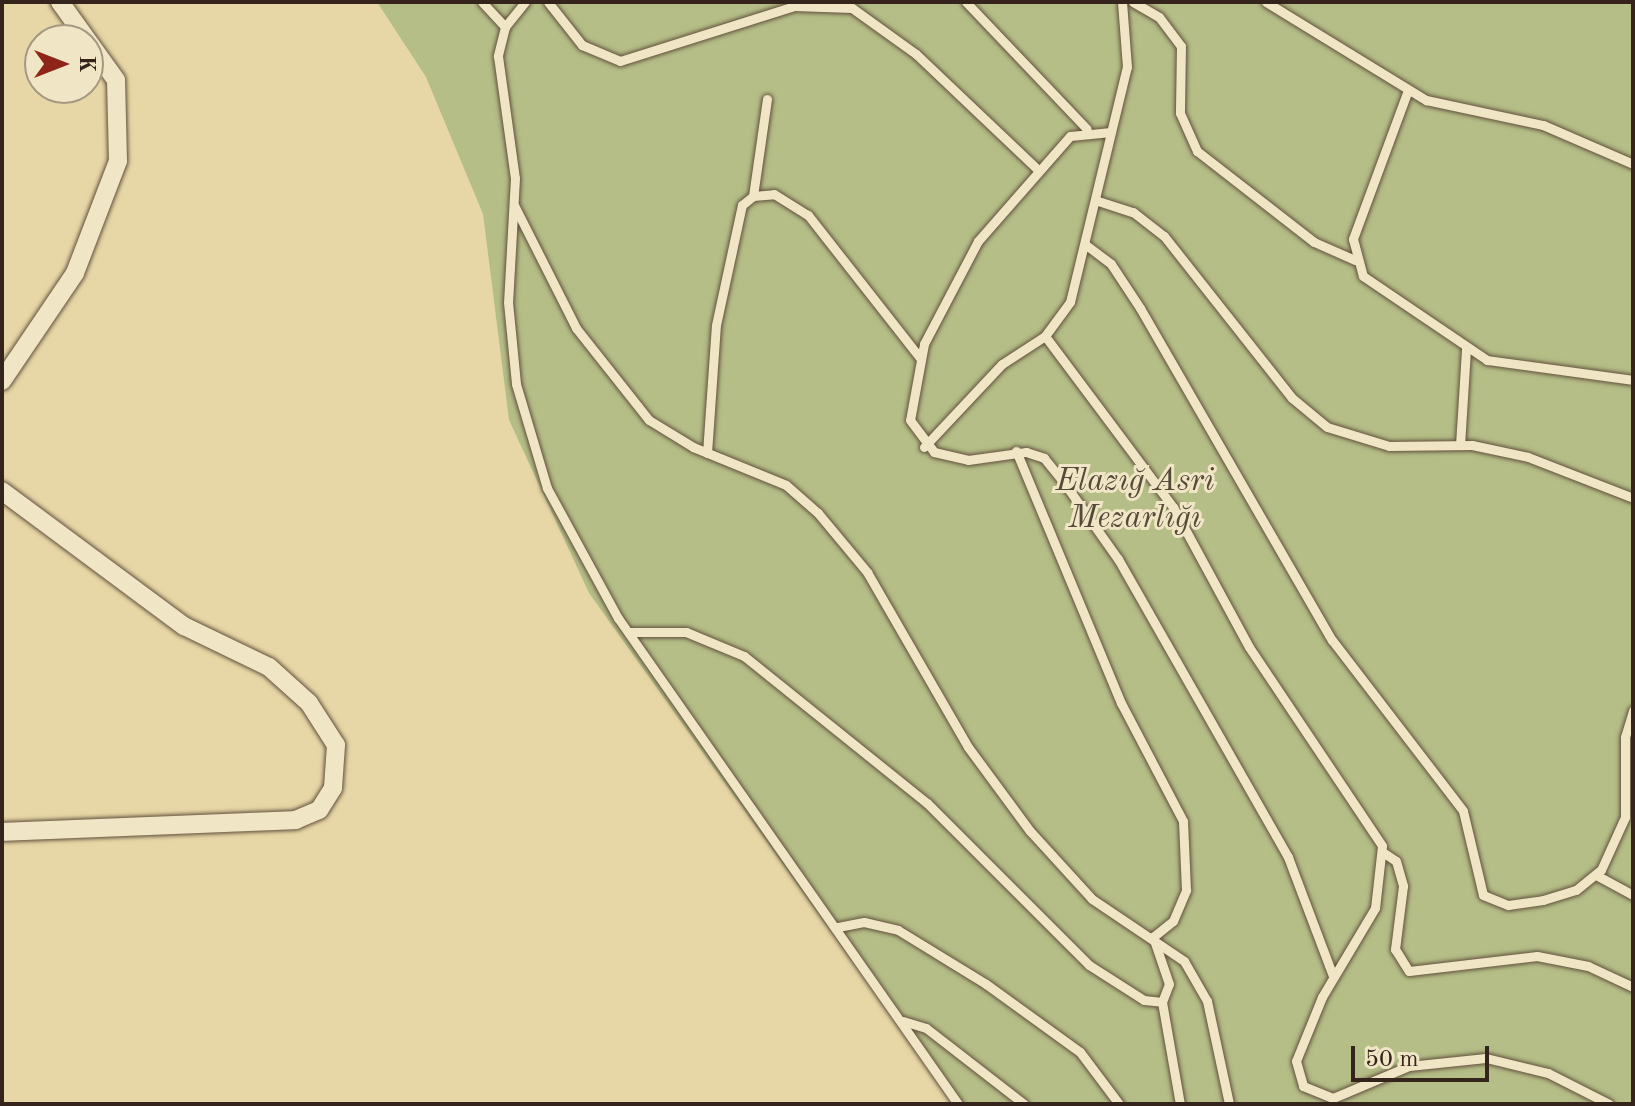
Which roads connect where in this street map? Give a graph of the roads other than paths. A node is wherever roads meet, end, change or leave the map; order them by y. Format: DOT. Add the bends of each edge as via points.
graph roads {
  1 [pos="60,2"];
  2 [pos="482,2"];
  3 [pos="525,2"];
  4 [pos="548,2"];
  5 [pos="966,2"];
  6 [pos="1122,2"];
  7 [pos="1133,2"];
  8 [pos="1266,2"];
  9 [pos="505,27"];
  10 [pos="1408,90"];
  11 [pos="767,99"];
  12 [pos="1087,129"];
  13 [pos="1111,132"];
  14 [pos="1633,164"];
  15 [pos="1037,169"];
  16 [pos="753,196"];
  17 [pos="1095,200"];
  18 [pos="514,205"];
  19 [pos="1086,245"];
  20 [pos="1355,260"];
  21 [pos="1045,336"];
  22 [pos="1466,349"];
  23 [pos="920,358"];
  24 [pos="1633,380"];
  25 [pos="2,381"];
  26 [pos="1460,445"];
  27 [pos="924,447"];
  28 [pos="1016,451"];
  29 [pos="707,453"];
  30 [pos="2,491"];
  31 [pos="1633,498"];
  32 [pos="629,632"];
  33 [pos="1633,710"];
  34 [pos="2,832"];
  35 [pos="1384,853"];
  36 [pos="1596,875"];
  37 [pos="1633,895"];
  38 [pos="838,927"];
  39 [pos="1153,937"];
  40 [pos="1333,976"];
  41 [pos="1633,987"];
  42 [pos="1162,1002"];
  43 [pos="903,1021"];
  44 [pos="958,1104"];
  45 [pos="1024,1104"];
  46 [pos="1119,1104"];
  47 [pos="1180,1104"];
  48 [pos="1229,1104"];
  49 [pos="1609,1104"];
  1 -- 25 [label="street" via="116,80 118,161 75,273"];
  2 -- 9 [label="lane"];
  3 -- 9 [label="lane"];
  4 -- 15 [label="lane" via="582,45 620,61 794,6 852,8 916,54"];
  5 -- 12 [label="lane"];
  6 -- 13 [label="lane" via="1129,51"];
  7 -- 20 [label="lane" via="1159,17 1181,46 1180,113 1197,151 1314,242"];
  8 -- 10 [label="lane"];
  9 -- 18 [label="lane" via="498,74 514,152"];
  10 -- 14 [label="lane" via="1456,111 1555,128"];
  10 -- 20 [label="lane" via="1368,187 1353,239"];
  11 -- 16 [label="lane"];
  12 -- 13 [label="lane"];
  12 -- 15 [label="lane"];
  13 -- 17 [label="lane"];
  15 -- 23 [label="lane" via="978,241"];
  16 -- 23 [label="lane" via="774,194 808,215"];
  16 -- 29 [label="lane" via="742,205 716,325"];
  17 -- 19 [label="lane"];
  17 -- 26 [label="lane" via="1133,212 1164,236 1314,419 1389,446"];
  18 -- 29 [label="lane" via="588,345 649,420"];
  18 -- 32 [label="lane" via="508,302 524,422 560,517"];
  19 -- 21 [label="lane" via="1070,302"];
  19 -- 36 [label="lane" via="1111,264 1140,308 1332,640 1463,811 1483,895 1508,905 1543,900"];
  20 -- 22 [label="lane" via="1368,283"];
  21 -- 27 [label="lane" via="1002,364"];
  21 -- 35 [label="lane" via="1173,507 1249,647"];
  22 -- 24 [label="lane" via="1501,363"];
  22 -- 26 [label="lane"];
  23 -- 27 [label="lane" via="909,412"];
  26 -- 31 [label="lane" via="1538,460"];
  27 -- 28 [label="lane" via="968,460"];
  28 -- 39 [label="lane" via="1121,703 1183,821 1186,890 1173,921"];
  28 -- 40 [label="lane" via="1044,458 1118,559 1302,884"];
  29 -- 39 [label="lane" via="786,485 836,532 1011,807 1092,899"];
  30 -- 34 [label="street" via="184,626 269,667 309,703 336,745 333,788 319,810 296,820"];
  32 -- 38 [label="lane"];
  32 -- 42 [label="lane" via="686,632 744,656 927,803 1089,965 1144,1000"];
  33 -- 36 [label="lane" via="1625,737 1625,817 1616,848"];
  35 -- 40 [label="lane" via="1375,908"];
  35 -- 41 [label="lane" via="1396,861 1403,886 1395,949 1409,971 1537,956 1588,966"];
  36 -- 37 [label="lane"];
  38 -- 43 [label="lane"];
  38 -- 46 [label="lane" via="864,922 898,930 986,984 1080,1052"];
  39 -- 42 [label="lane" via="1169,984"];
  39 -- 48 [label="lane" via="1201,987"];
  40 -- 49 [label="lane" via="1296,1061 1303,1086 1317,1096 1333,1098 1409,1066 1467,1057 1548,1073"];
  42 -- 47 [label="lane"];
  43 -- 44 [label="lane"];
  43 -- 45 [label="lane" via="926,1028"];
}
